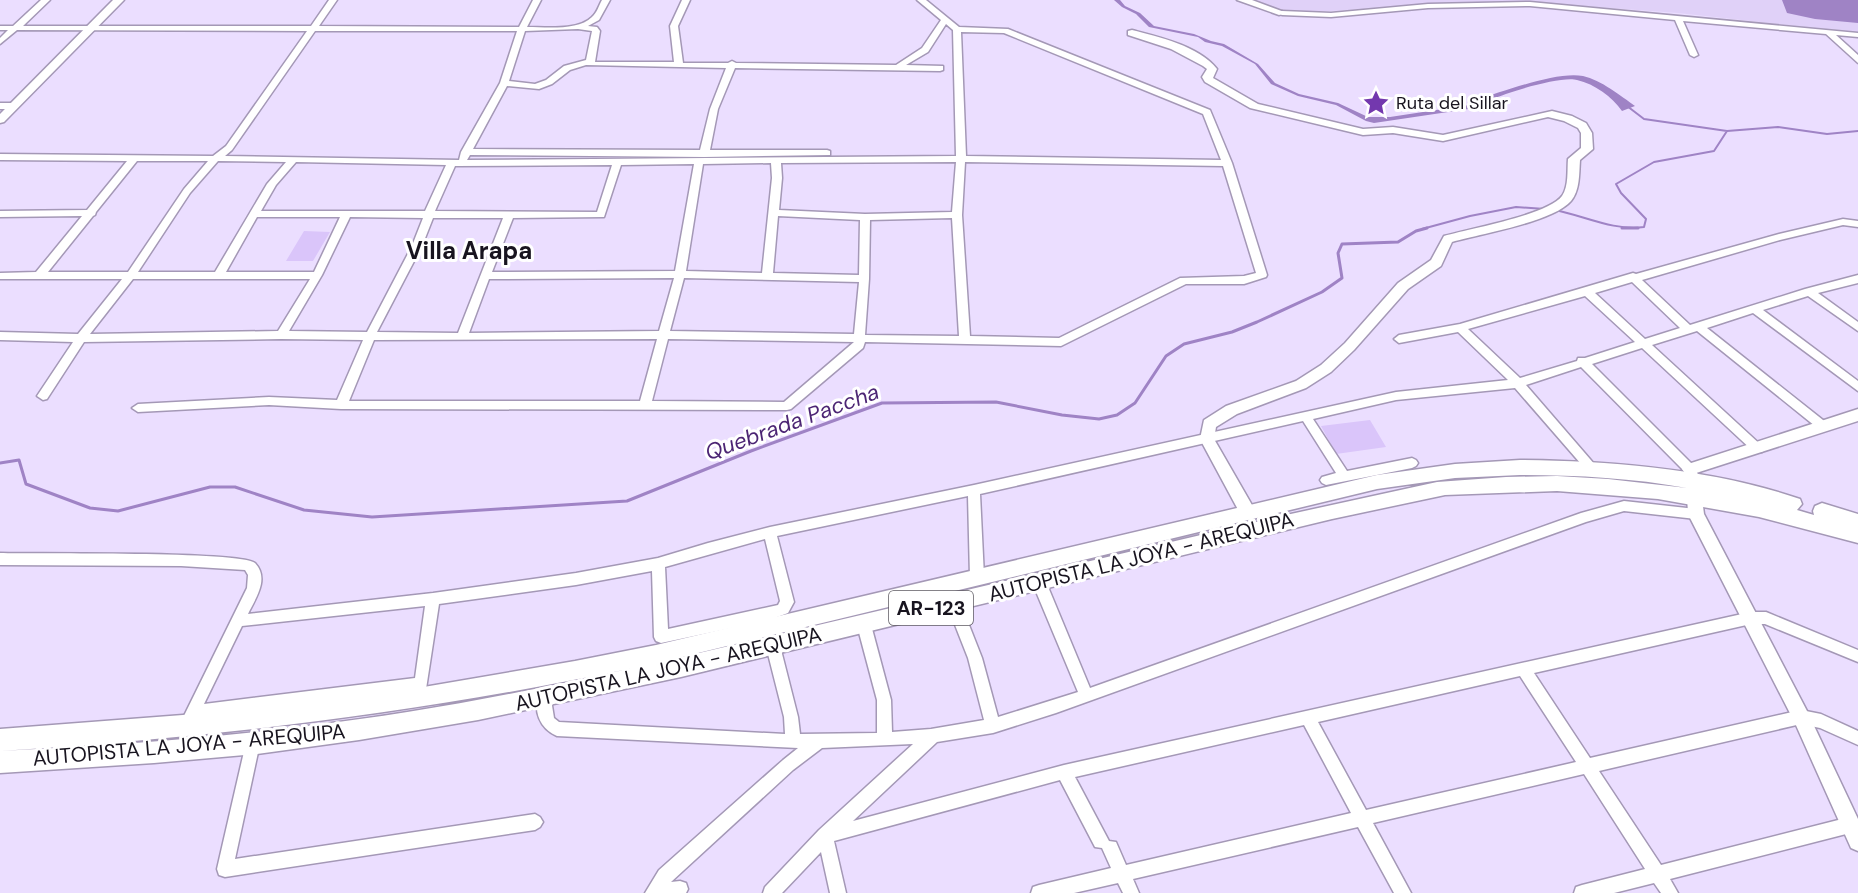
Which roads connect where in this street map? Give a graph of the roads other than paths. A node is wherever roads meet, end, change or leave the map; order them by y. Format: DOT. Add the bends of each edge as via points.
graph roads {
  1 [pos="46,0"];
  2 [pos="119,0"];
  3 [pos="333,0"];
  4 [pos="537,0"];
  5 [pos="606,0"];
  6 [pos="686,0"];
  7 [pos="921,0"];
  8 [pos="1242,0"];
  9 [pos="1282,13"];
  10 [pos="1678,18"];
  11 [pos="945,19"];
  12 [pos="578,27"];
  13 [pos="0,28"];
  14 [pos="15,28"];
  15 [pos="91,28"];
  16 [pos="522,28"];
  17 [pos="313,29"];
  18 [pos="957,29"];
  19 [pos="1132,33"];
  20 [pos="1829,33"];
  21 [pos="1858,35"];
  22 [pos="0,42"];
  23 [pos="1694,56"];
  24 [pos="1858,60"];
  25 [pos="591,61"];
  26 [pos="679,64"];
  27 [pos="732,64"];
  28 [pos="897,67"];
  29 [pos="940,68"];
  30 [pos="504,83"];
  31 [pos="0,106"];
  32 [pos="14,106"];
  33 [pos="0,120"];
  34 [pos="466,152"];
  35 [pos="848,153"];
  36 [pos="0,157"];
  37 [pos="135,157"];
  38 [pos="702,158"];
  39 [pos="215,159"];
  40 [pos="293,159"];
  41 [pos="961,159"];
  42 [pos="617,162"];
  43 [pos="776,162"];
  44 [pos="456,163"];
  45 [pos="1227,163"];
  46 [pos="92,213"];
  47 [pos="773,213"];
  48 [pos="0,214"];
  49 [pos="254,214"];
  50 [pos="347,214"];
  51 [pos="428,215"];
  52 [pos="509,215"];
  53 [pos="957,215"];
  54 [pos="865,217"];
  55 [pos="1858,224"];
  56 [pos="680,274"];
  57 [pos="131,275"];
  58 [pos="316,275"];
  59 [pos="0,276"];
  60 [pos="39,276"];
  61 [pos="218,276"];
  62 [pos="486,276"];
  63 [pos="767,277"];
  64 [pos="1633,277"];
  65 [pos="864,279"];
  66 [pos="1858,279"];
  67 [pos="1586,291"];
  68 [pos="1809,292"];
  69 [pos="1754,309"];
  70 [pos="1858,327"];
  71 [pos="1460,328"];
  72 [pos="1693,328"];
  73 [pos="281,335"];
  74 [pos="663,335"];
  75 [pos="0,336"];
  76 [pos="370,336"];
  77 [pos="462,337"];
  78 [pos="81,338"];
  79 [pos="1399,339"];
  80 [pos="860,340"];
  81 [pos="965,341"];
  82 [pos="1642,343"];
  83 [pos="1582,361"];
  84 [pos="1518,383"];
  85 [pos="1858,387"];
  86 [pos="44,396"];
  87 [pos="341,405"];
  88 [pos="645,405"];
  89 [pos="138,408"];
  90 [pos="1858,415"];
  91 [pos="1306,417"];
  92 [pos="1824,427"];
  93 [pos="1207,439"];
  94 [pos="1758,449"];
  95 [pos="1412,463"];
  96 [pos="1592,469"];
  97 [pos="1344,476"];
  98 [pos="1326,480"];
  99 [pos="974,490"];
  100 [pos="1694,490"];
  101 [pos="1248,513"];
  102 [pos="1858,522"];
  103 [pos="770,532"];
  104 [pos="1858,535"];
  105 [pos="0,559"];
  106 [pos="658,564"];
  107 [pos="977,577"];
  108 [pos="1039,582"];
  109 [pos="433,599"];
  110 [pos="953,602"];
  111 [pos="1751,618"];
  112 [pos="237,621"];
  113 [pos="864,625"];
  114 [pos="772,629"];
  115 [pos="1858,656"];
  116 [pos="1524,670"];
  117 [pos="1086,696"];
  118 [pos="545,698"];
  119 [pos="1307,717"];
  120 [pos="1800,717"];
  121 [pos="189,720"];
  122 [pos="993,726"];
  123 [pos="933,736"];
  124 [pos="1858,738"];
  125 [pos="885,739"];
  126 [pos="0,740"];
  127 [pos="793,741"];
  128 [pos="821,741"];
  129 [pos="253,743"];
  130 [pos="0,762"];
  131 [pos="1588,765"];
  132 [pos="1064,772"];
  133 [pos="1364,819"];
  134 [pos="535,822"];
  135 [pos="1854,827"];
  136 [pos="825,836"];
  137 [pos="1858,841"];
  138 [pos="1657,873"];
  139 [pos="1123,875"];
  140 [pos="680,892"];
  141 [pos="654,893"];
  142 [pos="771,893"];
  143 [pos="838,893"];
  144 [pos="1039,893"];
  145 [pos="1131,893"];
  146 [pos="1403,893"];
  147 [pos="1582,893"];
  148 [pos="1670,893"];
  1 -- 14 [label="street"];
  2 -- 15 [label="street"];
  3 -- 17 [label="street"];
  4 -- 16 [label="street"];
  5 -- 12 [label="street" via="596,18"];
  6 -- 26 [label="street" via="674,26"];
  7 -- 11 [label="street"];
  8 -- 9 [label="street"];
  9 -- 10 [label="street" via="1331,15 1428,6 1530,4"];
  10 -- 20 [label="street"];
  10 -- 23 [label="street"];
  11 -- 18 [label="street"];
  11 -- 28 [label="street" via="925,50"];
  12 -- 16 [label="street"];
  12 -- 25 [label="street" via="596,31"];
  13 -- 14 [label="street"];
  14 -- 15 [label="street"];
  14 -- 22 [label="street"];
  15 -- 17 [label="street"];
  15 -- 32 [label="street"];
  16 -- 17 [label="street"];
  16 -- 30 [label="street"];
  17 -- 39 [label="street" via="229,148"];
  18 -- 41 [label="street"];
  18 -- 45 [label="street" via="1005,31 1207,112"];
  19 -- 93 [label="street" via="1205,62 1212,69 1209,80 1254,106 1354,131 1393,130 1443,138 1538,115 1557,115 1584,128 1587,149 1574,159 1571,189 1560,205 1448,239 1436,262 1413,276 1343,355 1312,379 1217,417 1209,424"];
  20 -- 21 [label="street"];
  20 -- 24 [label="street"];
  25 -- 26 [label="street" via="590,64"];
  25 -- 30 [label="street" via="567,68 536,87"];
  26 -- 27 [label="street"];
  27 -- 28 [label="street"];
  27 -- 38 [label="street" via="714,109"];
  28 -- 29 [label="street"];
  30 -- 34 [label="street"];
  31 -- 32 [label="street"];
  32 -- 33 [label="street"];
  34 -- 38 [label="street"];
  34 -- 44 [label="street"];
  35 -- 38 [label="street"];
  36 -- 37 [label="street"];
  37 -- 39 [label="street"];
  37 -- 46 [label="street"];
  38 -- 42 [label="street"];
  38 -- 43 [label="street"];
  38 -- 56 [label="street"];
  39 -- 40 [label="street"];
  39 -- 57 [label="street" via="187,191"];
  40 -- 44 [label="street"];
  40 -- 49 [label="street" via="272,183"];
  41 -- 43 [label="street"];
  41 -- 45 [label="street"];
  41 -- 53 [label="street"];
  42 -- 44 [label="street"];
  42 -- 52 [label="street" via="601,215"];
  43 -- 47 [label="street"];
  44 -- 51 [label="street"];
  45 -- 81 [label="street" via="1262,275 1244,280 1184,280 1061,342"];
  46 -- 48 [label="street"];
  46 -- 60 [label="street"];
  47 -- 54 [label="street"];
  47 -- 63 [label="street"];
  49 -- 50 [label="street"];
  49 -- 61 [label="street"];
  50 -- 51 [label="street"];
  50 -- 58 [label="street"];
  51 -- 52 [label="street"];
  51 -- 76 [label="street" via="417,246"];
  52 -- 62 [label="street"];
  53 -- 54 [label="street"];
  53 -- 81 [label="street"];
  54 -- 65 [label="street"];
  55 -- 64 [label="street" via="1843,222"];
  56 -- 62 [label="street"];
  56 -- 63 [label="street"];
  56 -- 74 [label="street"];
  57 -- 60 [label="street"];
  57 -- 61 [label="street"];
  57 -- 78 [label="street"];
  58 -- 61 [label="street"];
  58 -- 73 [label="street"];
  59 -- 60 [label="street"];
  62 -- 77 [label="street"];
  63 -- 65 [label="street"];
  64 -- 67 [label="street"];
  64 -- 72 [label="street"];
  65 -- 80 [label="street"];
  66 -- 68 [label="street"];
  67 -- 71 [label="street"];
  67 -- 82 [label="street"];
  68 -- 69 [label="street"];
  68 -- 70 [label="street"];
  69 -- 72 [label="street"];
  69 -- 85 [label="street"];
  71 -- 79 [label="street"];
  71 -- 84 [label="street"];
  72 -- 82 [label="street"];
  72 -- 92 [label="street"];
  73 -- 76 [label="street"];
  73 -- 78 [label="street"];
  74 -- 77 [label="street"];
  74 -- 80 [label="street"];
  74 -- 88 [label="street"];
  75 -- 78 [label="street"];
  76 -- 77 [label="street"];
  76 -- 87 [label="street"];
  78 -- 86 [label="street"];
  80 -- 81 [label="street"];
  80 -- 88 [label="street" via="859,345 787,406"];
  82 -- 83 [label="street"];
  82 -- 94 [label="street"];
  83 -- 84 [label="street"];
  83 -- 100 [label="street"];
  84 -- 91 [label="street" via="1396,396"];
  84 -- 96 [label="street"];
  87 -- 88 [label="street"];
  87 -- 89 [label="street" via="269,401"];
  90 -- 92 [label="street"];
  91 -- 93 [label="street"];
  91 -- 97 [label="street"];
  92 -- 94 [label="street"];
  93 -- 99 [label="street"];
  93 -- 101 [label="street"];
  94 -- 100 [label="street"];
  95 -- 97 [label="street"];
  96 -- 100 [label="main road, AUTOPISTA LA JOYA - AREQUIPA / AR-123"];
  96 -- 101 [label="main road, AUTOPISTA LA JOYA - AREQUIPA / AR-123" via="1482,469 1424,475 1377,482"];
  97 -- 98 [label="street"];
  99 -- 103 [label="street"];
  99 -- 107 [label="street"];
  100 -- 102 [label="main road, AUTOPISTA LA JOYA - AREQUIPA / AR-123" via="1753,493"];
  100 -- 104 [label="main road, AUTOPISTA LA JOYA - AREQUIPA / AR-123"];
  100 -- 108 [label="main road, AUTOPISTA LA JOYA - AREQUIPA / AR-123" via="1548,483 1451,488 1386,499"];
  100 -- 111 [label="street"];
  100 -- 117 [label="street" via="1585,517"];
  101 -- 107 [label="main road, AUTOPISTA LA JOYA - AREQUIPA / AR-123"];
  103 -- 106 [label="street"];
  103 -- 114 [label="street" via="787,602"];
  105 -- 112 [label="street" via="181,560 248,565 256,577 254,588"];
  106 -- 109 [label="street"];
  106 -- 114 [label="street" via="661,637"];
  107 -- 114 [label="main road, AUTOPISTA LA JOYA - AREQUIPA / AR-123"];
  108 -- 110 [label="main road, AUTOPISTA LA JOYA - AREQUIPA / AR-123"];
  108 -- 117 [label="street"];
  109 -- 112 [label="street"];
  109 -- 121 [label="street" via="421,684"];
  110 -- 113 [label="main road, AUTOPISTA LA JOYA - AREQUIPA / AR-123"];
  110 -- 122 [label="street" via="975,658"];
  111 -- 115 [label="street" via="1766,618"];
  111 -- 116 [label="street"];
  111 -- 120 [label="street"];
  112 -- 121 [label="street"];
  113 -- 114 [label="main road, AUTOPISTA LA JOYA - AREQUIPA / AR-123"];
  113 -- 125 [label="street" via="884,700"];
  114 -- 118 [label="main road, AUTOPISTA LA JOYA - AREQUIPA / AR-123"];
  114 -- 121 [label="main road, AUTOPISTA LA JOYA - AREQUIPA / AR-123" via="474,690 288,717"];
  114 -- 127 [label="street"];
  116 -- 119 [label="street"];
  116 -- 131 [label="street"];
  117 -- 122 [label="street"];
  118 -- 127 [label="street" via="547,722 557,729"];
  118 -- 129 [label="main road, AUTOPISTA LA JOYA - AREQUIPA / AR-123" via="406,723"];
  119 -- 132 [label="street"];
  119 -- 133 [label="street"];
  120 -- 124 [label="street" via="1821,721"];
  120 -- 131 [label="street"];
  120 -- 135 [label="street"];
  121 -- 126 [label="main road, AUTOPISTA LA JOYA - AREQUIPA / AR-123"];
  122 -- 123 [label="street"];
  123 -- 125 [label="street"];
  123 -- 136 [label="street"];
  125 -- 128 [label="street"];
  127 -- 128 [label="street"];
  128 -- 141 [label="street" via="788,765 665,876"];
  129 -- 130 [label="main road, AUTOPISTA LA JOYA - AREQUIPA / AR-123" via="135,755"];
  129 -- 134 [label="street" via="225,869"];
  131 -- 133 [label="street"];
  131 -- 138 [label="street"];
  132 -- 136 [label="street"];
  132 -- 139 [label="street"];
  133 -- 139 [label="street"];
  133 -- 146 [label="street"];
  135 -- 137 [label="street"];
  135 -- 138 [label="street"];
  136 -- 142 [label="street"];
  136 -- 143 [label="street"];
  138 -- 147 [label="street"];
  138 -- 148 [label="street"];
  139 -- 144 [label="street"];
  139 -- 145 [label="street"];
  140 -- 141 [label="street"];
}
